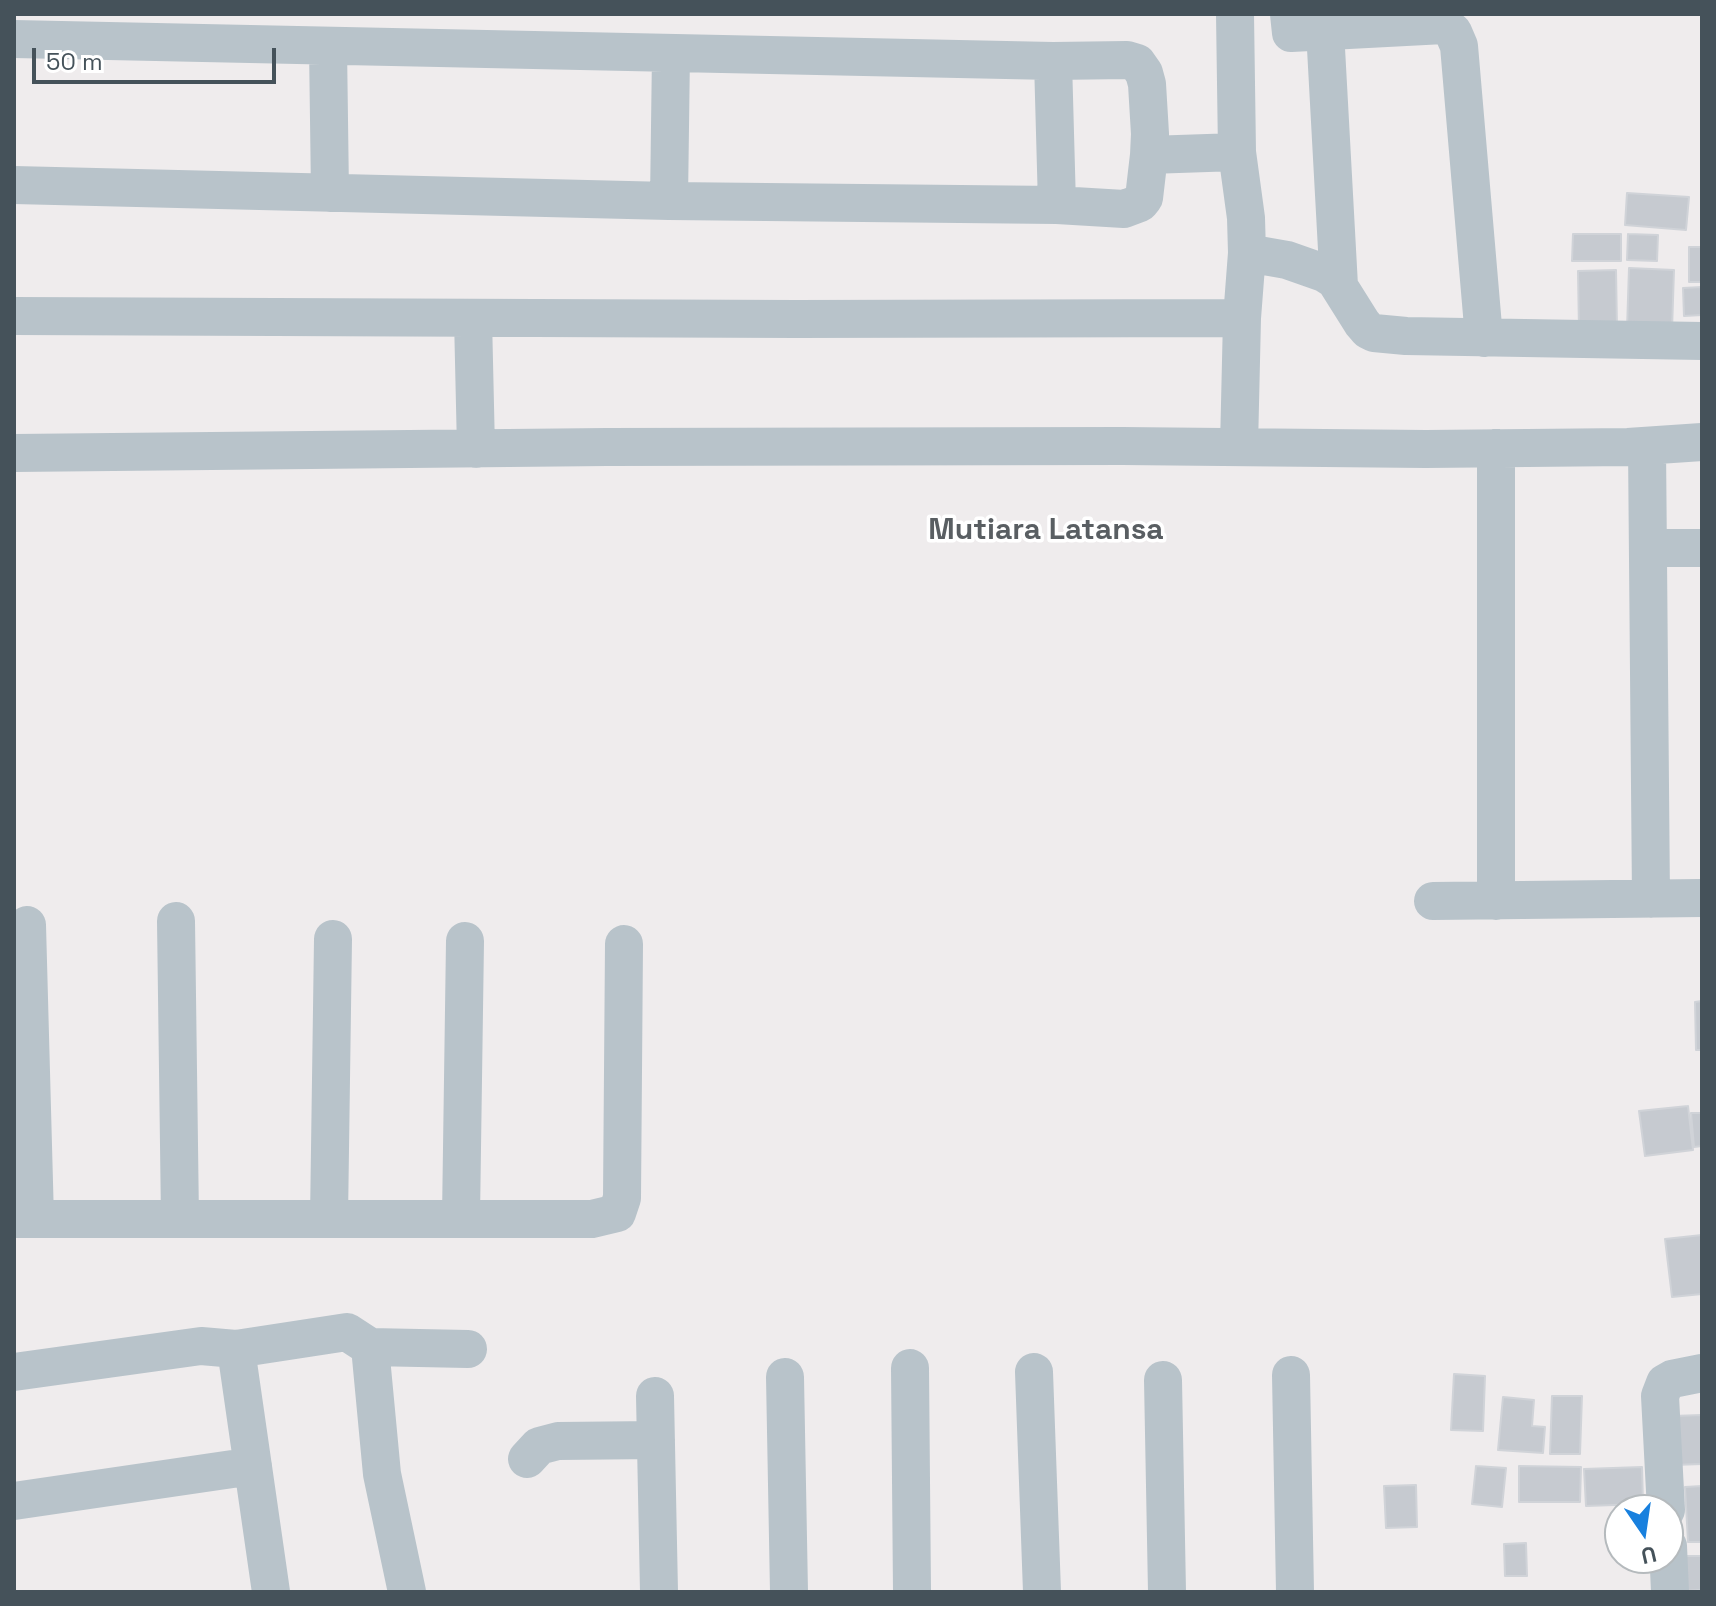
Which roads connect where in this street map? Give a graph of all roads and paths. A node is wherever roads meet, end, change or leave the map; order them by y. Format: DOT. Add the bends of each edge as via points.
graph roads {
  1 [pos="1235,14"];
  2 [pos="1289,14"];
  3 [pos="1325,30"];
  4 [pos="14,39"];
  5 [pos="328,46"];
  6 [pos="671,53"];
  7 [pos="1053,61"];
  8 [pos="1236,142"];
  9 [pos="1150,145"];
  10 [pos="14,185"];
  11 [pos="330,193"];
  12 [pos="669,201"];
  13 [pos="1057,205"];
  14 [pos="1247,253"];
  15 [pos="1339,286"];
  16 [pos="14,316"];
  17 [pos="473,318"];
  18 [pos="1242,318"];
  19 [pos="1484,338"];
  20 [pos="1702,341"];
  21 [pos="1702,442"];
  22 [pos="1647,446"];
  23 [pos="1239,447"];
  24 [pos="1496,448"];
  25 [pos="476,449"];
  26 [pos="14,453"];
  27 [pos="1648,548"];
  28 [pos="1702,548"];
  29 [pos="1702,898"];
  30 [pos="1651,899"];
  31 [pos="1433,901"];
  32 [pos="1496,901"];
  33 [pos="176,921"];
  34 [pos="27,925"];
  35 [pos="333,939"];
  36 [pos="465,941"];
  37 [pos="624,944"];
  38 [pos="461,1217"];
  39 [pos="24,1219"];
  40 [pos="180,1219"];
  41 [pos="329,1219"];
  42 [pos="370,1347"];
  43 [pos="236,1349"];
  44 [pos="468,1349"];
  45 [pos="910,1368"];
  46 [pos="14,1372"];
  47 [pos="1034,1372"];
  48 [pos="1702,1373"];
  49 [pos="1291,1375"];
  50 [pos="785,1377"];
  51 [pos="1163,1380"];
  52 [pos="655,1396"];
  53 [pos="656,1440"];
  54 [pos="527,1459"];
  55 [pos="253,1466"];
  56 [pos="1665,1494"];
  57 [pos="14,1501"];
  58 [pos="264,1591"];
  59 [pos="407,1592"];
  60 [pos="659,1592"];
  61 [pos="789,1592"];
  62 [pos="912,1592"];
  63 [pos="1042,1592"];
  64 [pos="1167,1592"];
  65 [pos="1295,1592"];
  1 -- 8 [label="street"];
  2 -- 3 [label="street" via="1291,33"];
  3 -- 15 [label="street"];
  3 -- 19 [label="street" via="1444,25 1453,32 1459,46"];
  4 -- 5 [label="street"];
  5 -- 6 [label="street"];
  5 -- 11 [label="street"];
  6 -- 7 [label="street"];
  6 -- 12 [label="street"];
  7 -- 9 [label="street" via="1137,63 1147,84"];
  7 -- 13 [label="street"];
  8 -- 9 [label="street"];
  8 -- 14 [label="street"];
  9 -- 13 [label="street" via="1140,203 1124,209"];
  10 -- 11 [label="street"];
  11 -- 12 [label="street"];
  12 -- 13 [label="street"];
  14 -- 15 [label="street" via="1313,268"];
  14 -- 18 [label="street"];
  15 -- 19 [label="street" via="1374,333"];
  16 -- 17 [label="street"];
  17 -- 18 [label="street"];
  17 -- 25 [label="street"];
  18 -- 23 [label="street"];
  19 -- 20 [label="street"];
  21 -- 22 [label="street"];
  22 -- 24 [label="street"];
  22 -- 27 [label="street"];
  23 -- 24 [label="street"];
  23 -- 25 [label="street"];
  24 -- 32 [label="street"];
  25 -- 26 [label="street"];
  27 -- 28 [label="street"];
  27 -- 30 [label="street"];
  29 -- 30 [label="street"];
  30 -- 32 [label="street"];
  31 -- 32 [label="street"];
  33 -- 40 [label="street"];
  34 -- 39 [label="street"];
  35 -- 41 [label="street"];
  36 -- 38 [label="street"];
  37 -- 38 [label="street" via="622,1198 617,1213 592,1219"];
  38 -- 41 [label="street"];
  39 -- 40 [label="street"];
  40 -- 41 [label="street"];
  42 -- 43 [label="street" via="347,1332"];
  42 -- 44 [label="street"];
  42 -- 59 [label="street" via="382,1474"];
  43 -- 46 [label="street" via="201,1346"];
  43 -- 55 [label="street"];
  45 -- 62 [label="street"];
  47 -- 63 [label="street"];
  48 -- 56 [label="street" via="1672,1379 1660,1396"];
  49 -- 65 [label="street"];
  50 -- 61 [label="street"];
  51 -- 64 [label="street"];
  52 -- 53 [label="street"];
  53 -- 54 [label="street" via="558,1441 539,1446"];
  53 -- 60 [label="street"];
  55 -- 57 [label="street"];
  55 -- 58 [label="street"];
}
